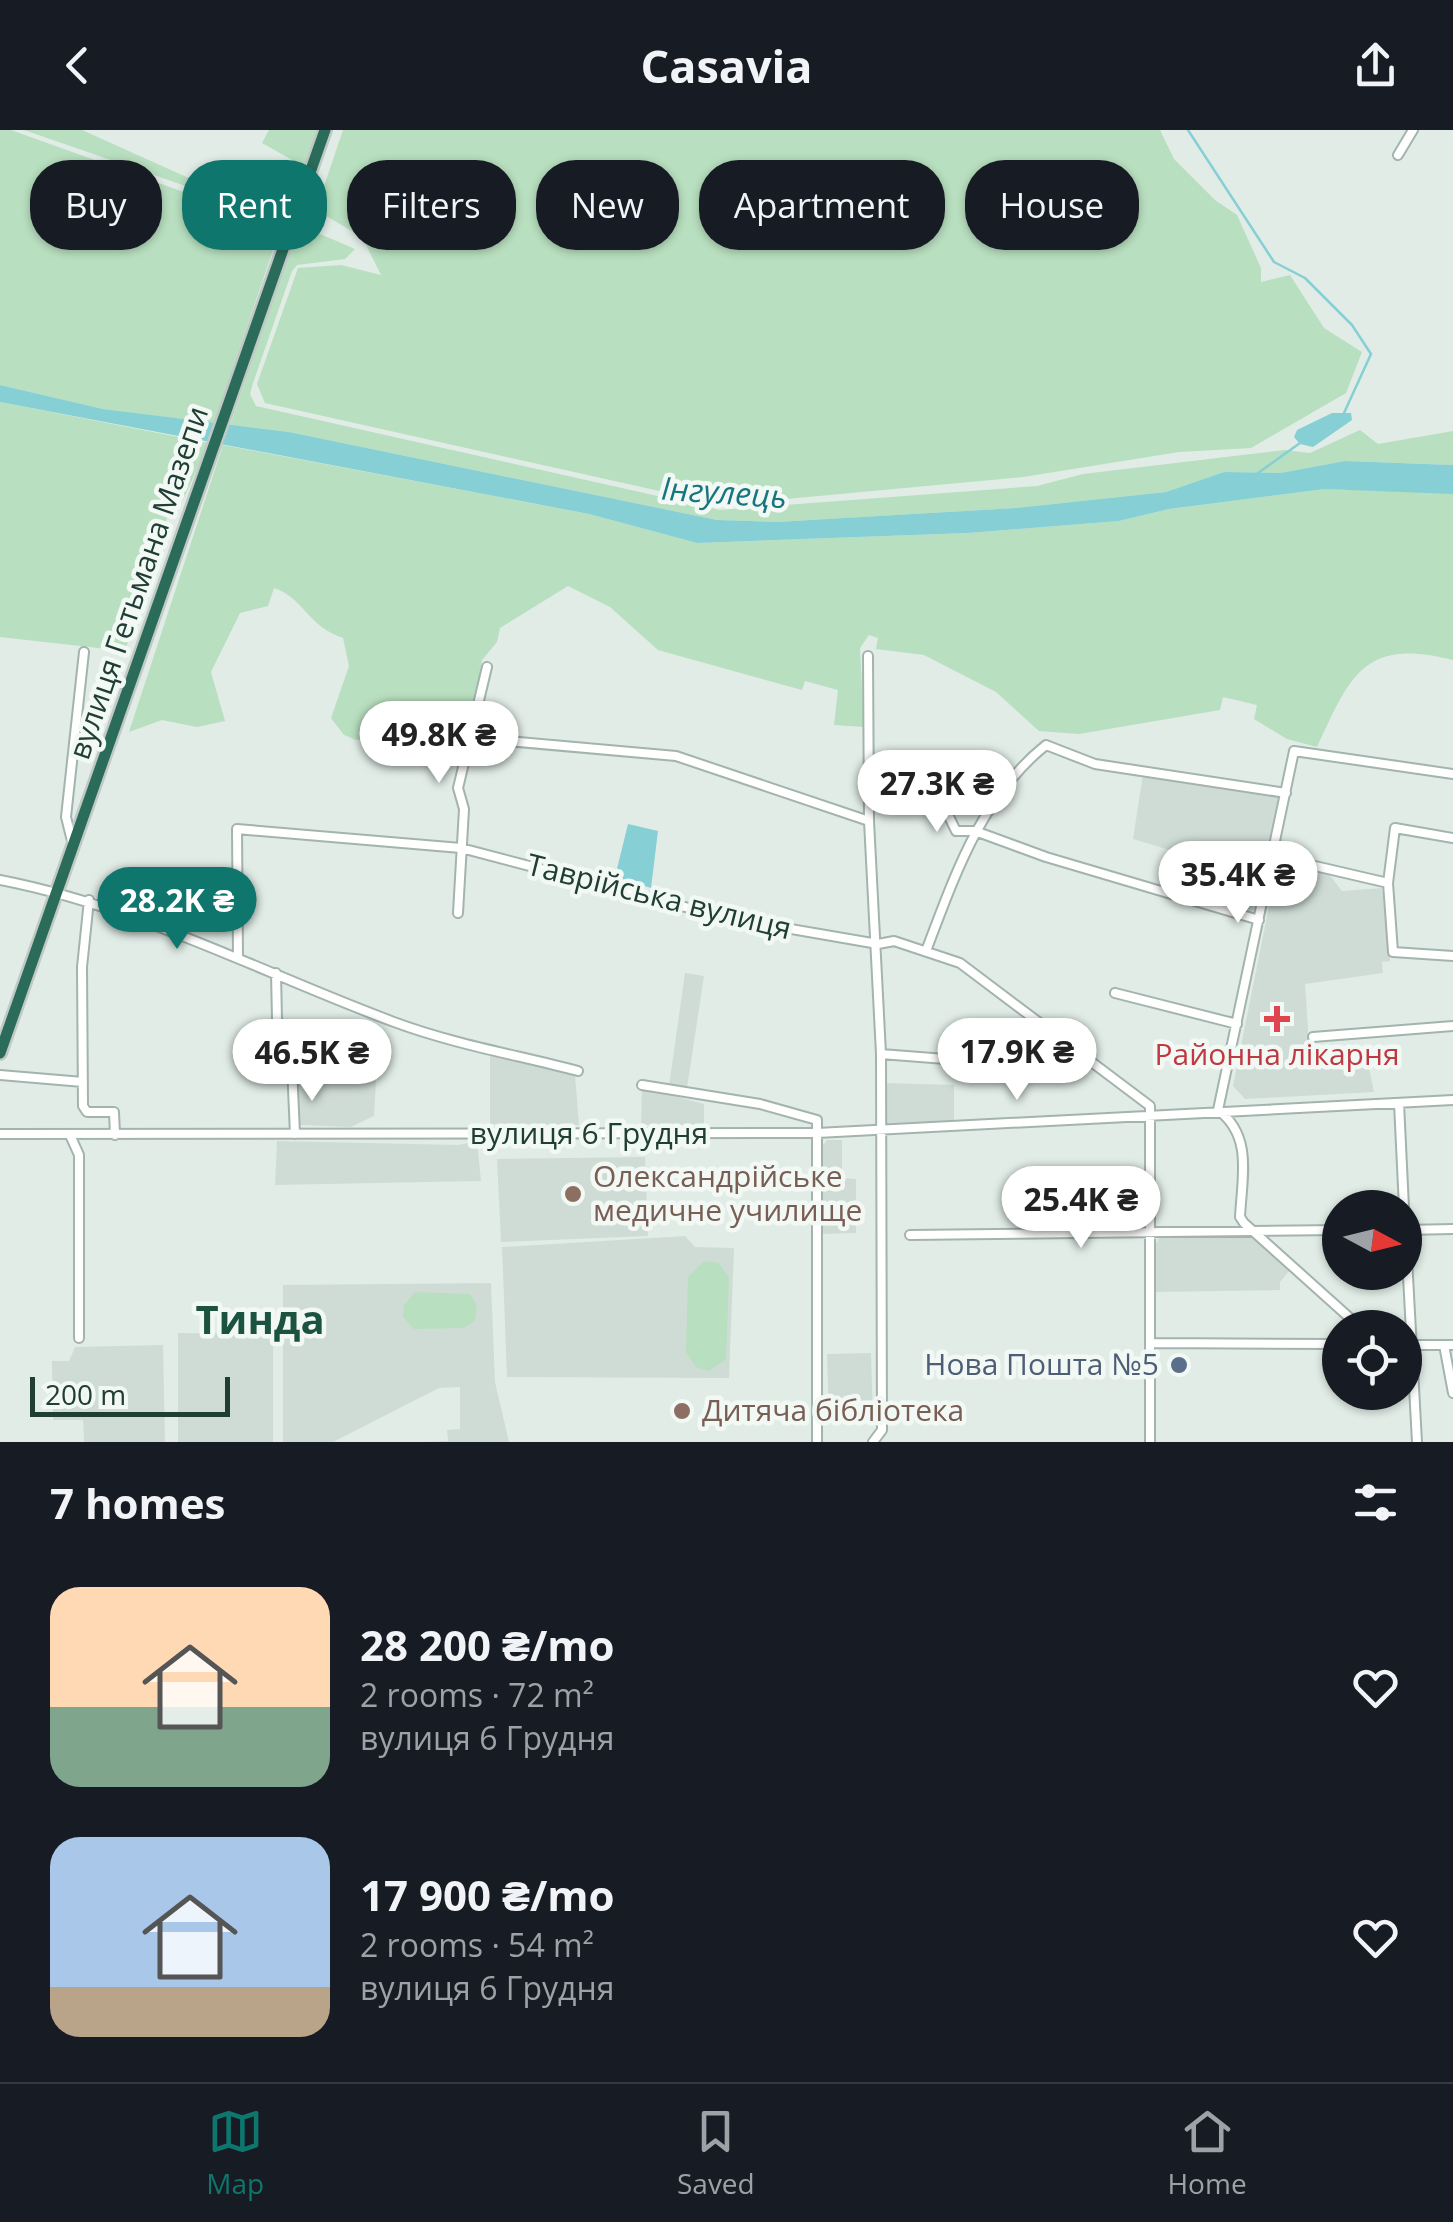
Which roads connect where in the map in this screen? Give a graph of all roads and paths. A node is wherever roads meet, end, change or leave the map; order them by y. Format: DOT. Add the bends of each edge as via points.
graph roads {
  1 [pos="325,130"];
  2 [pos="1413,130"];
  3 [pos="1398,155"];
  4 [pos="84,652"];
  5 [pos="868,656"];
  6 [pos="487,667"];
  7 [pos="472,738"];
  8 [pos="1453,774"];
  9 [pos="935,788"];
  10 [pos="1286,793"];
  11 [pos="869,821"];
  12 [pos="975,831"];
  13 [pos="1453,838"];
  14 [pos="73,845"];
  15 [pos="461,848"];
  16 [pos="1272,856"];
  17 [pos="0,880"];
  18 [pos="1388,883"];
  19 [pos="57,891"];
  20 [pos="89,900"];
  21 [pos="458,913"];
  22 [pos="1259,920"];
  23 [pos="878,944"];
  24 [pos="926,951"];
  25 [pos="1453,956"];
  26 [pos="238,957"];
  27 [pos="276,973"];
  28 [pos="1115,994"];
  29 [pos="1236,1024"];
  30 [pos="1453,1026"];
  31 [pos="1313,1037"];
  32 [pos="0,1054"];
  33 [pos="881,1054"];
  34 [pos="971,1061"];
  35 [pos="578,1071"];
  36 [pos="0,1075"];
  37 [pos="83,1082"];
  38 [pos="642,1085"];
  39 [pos="1453,1100"];
  40 [pos="1399,1103"];
  41 [pos="1218,1110"];
  42 [pos="1152,1114"];
  43 [pos="881,1130"];
  44 [pos="817,1133"];
  45 [pos="0,1134"];
  46 [pos="295,1134"];
  47 [pos="70,1135"];
  48 [pos="114,1135"];
  49 [pos="1403,1190"];
  50 [pos="1453,1228"];
  51 [pos="1422,1229"];
  52 [pos="1252,1230"];
  53 [pos="1322,1230"];
  54 [pos="1153,1232"];
  55 [pos="910,1236"];
  56 [pos="1341,1310"];
  57 [pos="79,1338"];
  58 [pos="1153,1343"];
  59 [pos="1322,1344"];
  60 [pos="1422,1345"];
  61 [pos="1449,1345"];
  62 [pos="1453,1394"];
  63 [pos="1414,1410"];
  64 [pos="817,1442"];
  65 [pos="873,1442"];
  66 [pos="1150,1442"];
  67 [pos="1417,1442"];
  1 -- 14 [label="highway, вулиця Гетьмана Мазепи"];
  2 -- 3 [label="street"];
  4 -- 14 [label="street" via="66,817"];
  5 -- 11 [label="street"];
  6 -- 7 [label="street"];
  7 -- 11 [label="street" via="676,756"];
  7 -- 15 [label="street" via="458,788"];
  8 -- 10 [label="street" via="1294,751"];
  9 -- 12 [label="street" via="956,831"];
  10 -- 12 [label="street" via="1095,764 1046,745 1020,766"];
  10 -- 16 [label="street"];
  11 -- 23 [label="street"];
  12 -- 22 [label="street"];
  12 -- 24 [label="street"];
  13 -- 18 [label="street" via="1395,828"];
  14 -- 19 [label="highway, вулиця Гетьмана Мазепи"];
  15 -- 21 [label="street"];
  15 -- 23 [label="street, Таврійська вулиця" via="727,918"];
  15 -- 26 [label="street, Таврійська вулиця" via="237,829"];
  16 -- 18 [label="street"];
  16 -- 22 [label="street"];
  17 -- 19 [label="street, вулиця 6 Грудня"];
  18 -- 25 [label="street" via="1393,952"];
  19 -- 20 [label="street, вулиця 6 Грудня"];
  19 -- 32 [label="highway, вулиця Гетьмана Мазепи"];
  20 -- 26 [label="street, вулиця 6 Грудня"];
  20 -- 37 [label="street"];
  22 -- 29 [label="street"];
  23 -- 24 [label="street, Таврійська вулиця" via="894,940"];
  23 -- 33 [label="street"];
  24 -- 42 [label="street, Таврійська вулиця" via="960,963 1150,1106"];
  26 -- 27 [label="street, вулиця 6 Грудня"];
  27 -- 35 [label="street, вулиця 6 Грудня" via="392,1022"];
  27 -- 46 [label="street"];
  28 -- 29 [label="street"];
  29 -- 41 [label="street"];
  30 -- 31 [label="street"];
  33 -- 34 [label="street"];
  33 -- 43 [label="street"];
  36 -- 37 [label="street"];
  37 -- 48 [label="street" via="84,1110 114,1112"];
  38 -- 44 [label="street, вулиця 6 Грудня" via="815,1116"];
  39 -- 40 [label="street, вулиця 6 Грудня"];
  40 -- 41 [label="street, вулиця 6 Грудня"];
  40 -- 49 [label="street"];
  41 -- 42 [label="street, вулиця 6 Грудня"];
  41 -- 52 [label="street" via="1243,1138 1240,1216"];
  42 -- 43 [label="street, вулиця 6 Грудня"];
  42 -- 54 [label="street"];
  43 -- 44 [label="street, вулиця 6 Грудня"];
  43 -- 65 [label="street" via="882,1430"];
  44 -- 46 [label="street, вулиця 6 Грудня"];
  44 -- 64 [label="street"];
  45 -- 47 [label="street, вулиця 6 Грудня"];
  46 -- 48 [label="street, вулиця 6 Грудня"];
  47 -- 48 [label="street, вулиця 6 Грудня"];
  47 -- 57 [label="street" via="79,1155"];
  50 -- 51 [label="street"];
  52 -- 53 [label="street"];
  52 -- 54 [label="street"];
  52 -- 56 [label="street"];
  54 -- 55 [label="street"];
  54 -- 58 [label="street"];
  58 -- 59 [label="street"];
  58 -- 66 [label="street"];
  60 -- 61 [label="street"];
  61 -- 62 [label="street"];
  63 -- 67 [label="street"];
}
